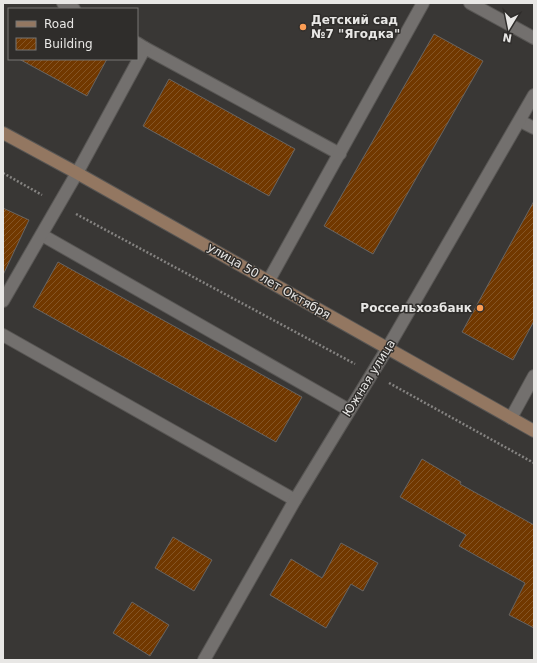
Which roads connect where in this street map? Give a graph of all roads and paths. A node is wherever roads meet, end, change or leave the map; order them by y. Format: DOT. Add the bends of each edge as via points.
graph roads {
  1 [pos="63,3"];
  2 [pos="423,3"];
  3 [pos="470,3"];
  4 [pos="72,8"];
  5 [pos="534,38"];
  6 [pos="141,46"];
  7 [pos="134,60"];
  8 [pos="534,95"];
  9 [pos="520,121"];
  10 [pos="534,128"];
  11 [pos="3,133"];
  12 [pos="340,154"];
  13 [pos="77,172"];
  14 [pos="3,173"];
  15 [pos="59,204"];
  16 [pos="42,235"];
  17 [pos="269,280"];
  18 [pos="3,301"];
  19 [pos="3,335"];
  20 [pos="387,349"];
  21 [pos="372,374"];
  22 [pos="534,376"];
  23 [pos="349,410"];
  24 [pos="511,418"];
  25 [pos="534,431"];
  26 [pos="534,463"];
  27 [pos="295,500"];
  28 [pos="204,660"];
  1 -- 4 [label="street"];
  2 -- 12 [label="street"];
  3 -- 5 [label="street"];
  6 -- 12 [label="street"];
  7 -- 13 [label="street"];
  8 -- 9 [label="street, Южная улица"];
  9 -- 10 [label="street"];
  9 -- 20 [label="street, Южная улица"];
  11 -- 13 [label="main road, улица 50 лет Октября"];
  12 -- 17 [label="street"];
  13 -- 15 [label="street"];
  13 -- 17 [label="main road, улица 50 лет Октября"];
  14 -- 15 [label="path"];
  15 -- 16 [label="street"];
  15 -- 21 [label="path"];
  16 -- 18 [label="street"];
  16 -- 23 [label="street"];
  17 -- 20 [label="main road, улица 50 лет Октября"];
  19 -- 27 [label="street"];
  20 -- 21 [label="street, Южная улица"];
  20 -- 24 [label="main road, улица 50 лет Октября"];
  21 -- 23 [label="street, Южная улица"];
  21 -- 26 [label="path"];
  22 -- 24 [label="street"];
  23 -- 27 [label="street, Южная улица"];
  24 -- 25 [label="main road, улица 50 лет Октября"];
  27 -- 28 [label="street, Южная улица"];
}
